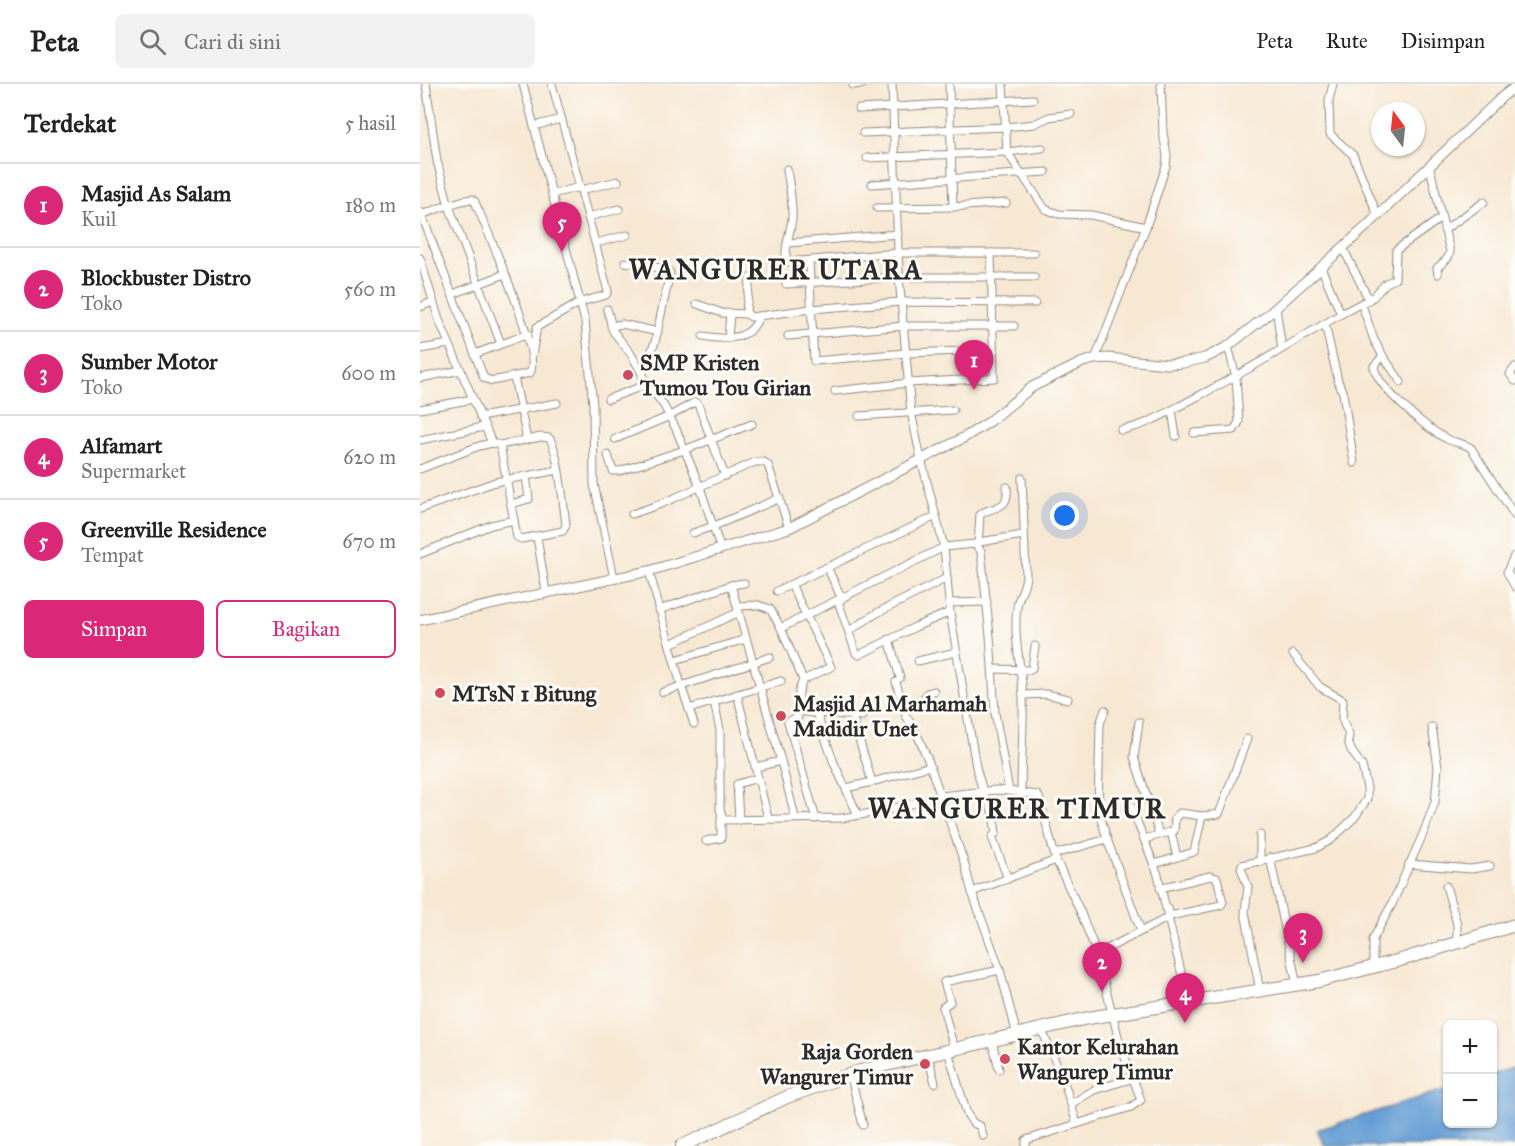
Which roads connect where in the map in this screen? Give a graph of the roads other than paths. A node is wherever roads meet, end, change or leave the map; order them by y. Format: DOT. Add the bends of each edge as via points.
graph roads {
  1 [pos="426,84"];
  2 [pos="523,84"];
  3 [pos="552,84"];
  4 [pos="863,84"];
  5 [pos="892,84"];
  6 [pos="949,84"];
  7 [pos="1003,84"];
  8 [pos="1161,84"];
  9 [pos="1333,84"];
  10 [pos="853,85"];
  11 [pos="1513,88"];
  12 [pos="1033,99"];
  13 [pos="1005,101"];
  14 [pos="950,105"];
  15 [pos="892,106"];
  16 [pos="859,109"];
  17 [pos="1071,114"];
  18 [pos="561,118"];
  19 [pos="534,126"];
  20 [pos="1006,127"];
  21 [pos="950,129"];
  22 [pos="894,131"];
  23 [pos="863,133"];
  24 [pos="1042,148"];
  25 [pos="1007,152"];
  26 [pos="952,154"];
  27 [pos="896,156"];
  28 [pos="867,158"];
  29 [pos="1430,168"];
  30 [pos="787,169"];
  31 [pos="1047,172"];
  32 [pos="1024,175"];
  33 [pos="618,180"];
  34 [pos="952,180"];
  35 [pos="897,183"];
  36 [pos="872,184"];
  37 [pos="580,188"];
  38 [pos="552,194"];
  39 [pos="1484,202"];
  40 [pos="1006,203"];
  41 [pos="449,206"];
  42 [pos="897,207"];
  43 [pos="953,207"];
  44 [pos="877,208"];
  45 [pos="619,209"];
  46 [pos="420,214"];
  47 [pos="1378,216"];
  48 [pos="588,217"];
  49 [pos="1441,218"];
  50 [pos="1146,227"];
  51 [pos="1444,230"];
  52 [pos="898,234"];
  53 [pos="627,235"];
  54 [pos="596,243"];
  55 [pos="788,243"];
  56 [pos="1343,248"];
  57 [pos="898,253"];
  58 [pos="991,253"];
  59 [pos="1034,253"];
  60 [pos="420,258"];
  61 [pos="809,261"];
  62 [pos="625,262"];
  63 [pos="1321,267"];
  64 [pos="505,274"];
  65 [pos="1438,274"];
  66 [pos="423,276"];
  67 [pos="899,277"];
  68 [pos="1034,277"];
  69 [pos="750,278"];
  70 [pos="991,278"];
  71 [pos="478,284"];
  72 [pos="786,284"];
  73 [pos="809,284"];
  74 [pos="453,294"];
  75 [pos="1370,300"];
  76 [pos="432,302"];
  77 [pos="581,302"];
  78 [pos="901,302"];
  79 [pos="992,302"];
  80 [pos="1035,303"];
  81 [pos="697,304"];
  82 [pos="1362,305"];
  83 [pos="420,307"];
  84 [pos="1276,308"];
  85 [pos="607,309"];
  86 [pos="811,309"];
  87 [pos="730,313"];
  88 [pos="747,314"];
  89 [pos="1341,314"];
  90 [pos="759,316"];
  91 [pos="1325,324"];
  92 [pos="993,325"];
  93 [pos="611,326"];
  94 [pos="904,326"];
  95 [pos="1014,326"];
  96 [pos="658,332"];
  97 [pos="528,334"];
  98 [pos="812,335"];
  99 [pos="703,336"];
  100 [pos="788,336"];
  101 [pos="728,338"];
  102 [pos="448,344"];
  103 [pos="501,344"];
  104 [pos="1228,346"];
  105 [pos="1282,349"];
  106 [pos="420,350"];
  107 [pos="994,350"];
  108 [pos="906,353"];
  109 [pos="475,354"];
  110 [pos="532,355"];
  111 [pos="1383,356"];
  112 [pos="1095,358"];
  113 [pos="1515,367"];
  114 [pos="460,370"];
  115 [pos="642,375"];
  116 [pos="514,377"];
  117 [pos="1236,377"];
  118 [pos="420,378"];
  119 [pos="1515,381"];
  120 [pos="909,382"];
  121 [pos="1401,382"];
  122 [pos="648,384"];
  123 [pos="835,391"];
  124 [pos="473,399"];
  125 [pos="608,399"];
  126 [pos="557,403"];
  127 [pos="420,410"];
  128 [pos="520,410"];
  129 [pos="953,410"];
  130 [pos="1172,410"];
  131 [pos="911,412"];
  132 [pos="670,416"];
  133 [pos="859,416"];
  134 [pos="480,417"];
  135 [pos="752,424"];
  136 [pos="484,427"];
  137 [pos="1121,430"];
  138 [pos="1194,433"];
  139 [pos="1176,436"];
  140 [pos="615,439"];
  141 [pos="712,439"];
  142 [pos="420,440"];
  143 [pos="527,440"];
  144 [pos="492,443"];
  145 [pos="500,445"];
  146 [pos="684,450"];
  147 [pos="608,455"];
  148 [pos="921,459"];
  149 [pos="1354,464"];
  150 [pos="420,469"];
  151 [pos="558,470"];
  152 [pos="526,476"];
  153 [pos="725,476"];
  154 [pos="1022,478"];
  155 [pos="507,479"];
  156 [pos="700,487"];
  157 [pos="1006,487"];
  158 [pos="780,498"];
  159 [pos="511,504"];
  160 [pos="420,509"];
  161 [pos="632,514"];
  162 [pos="936,516"];
  163 [pos="1515,516"];
  164 [pos="514,520"];
  165 [pos="714,526"];
  166 [pos="789,528"];
  167 [pos="693,533"];
  168 [pos="1024,536"];
  169 [pos="537,537"];
  170 [pos="979,544"];
  171 [pos="944,548"];
  172 [pos="721,550"];
  173 [pos="420,554"];
  174 [pos="1515,556"];
  175 [pos="827,567"];
  176 [pos="649,571"];
  177 [pos="614,578"];
  178 [pos="947,578"];
  179 [pos="744,583"];
  180 [pos="791,584"];
  181 [pos="731,585"];
  182 [pos="1515,587"];
  183 [pos="777,591"];
  184 [pos="546,592"];
  185 [pos="840,600"];
  186 [pos="987,602"];
  187 [pos="949,603"];
  188 [pos="738,609"];
  189 [pos="659,610"];
  190 [pos="950,612"];
  191 [pos="807,615"];
  192 [pos="420,620"];
  193 [pos="781,628"];
  194 [pos="849,631"];
  195 [pos="746,639"];
  196 [pos="889,639"];
  197 [pos="670,644"];
  198 [pos="1035,646"];
  199 [pos="956,652"];
  200 [pos="1293,654"];
  201 [pos="770,657"];
  202 [pos="675,660"];
  203 [pos="918,661"];
  204 [pos="752,663"];
  205 [pos="993,669"];
  206 [pos="1019,669"];
  207 [pos="804,680"];
  208 [pos="781,681"];
  209 [pos="681,685"];
  210 [pos="760,687"];
  211 [pos="934,691"];
  212 [pos="663,692"];
  213 [pos="737,693"];
  214 [pos="1023,695"];
  215 [pos="1068,699"];
  216 [pos="714,701"];
  217 [pos="902,706"];
  218 [pos="690,709"];
  219 [pos="1105,710"];
  220 [pos="799,711"];
  221 [pos="815,713"];
  222 [pos="852,716"];
  223 [pos="862,717"];
  224 [pos="1139,722"];
  225 [pos="694,724"];
  226 [pos="1432,727"];
  227 [pos="1247,739"];
  228 [pos="781,761"];
  229 [pos="1004,764"];
  230 [pos="1021,765"];
  231 [pos="756,766"];
  232 [pos="930,766"];
  233 [pos="758,778"];
  234 [pos="872,782"];
  235 [pos="846,788"];
  236 [pos="1009,791"];
  237 [pos="980,792"];
  238 [pos="1021,793"];
  239 [pos="940,796"];
  240 [pos="1131,806"];
  241 [pos="858,815"];
  242 [pos="1202,816"];
  243 [pos="768,818"];
  244 [pos="795,818"];
  245 [pos="721,819"];
  246 [pos="816,819"];
  247 [pos="739,820"];
  248 [pos="1172,832"];
  249 [pos="1159,834"];
  250 [pos="1260,835"];
  251 [pos="1107,839"];
  252 [pos="1144,839"];
  253 [pos="706,841"];
  254 [pos="1055,857"];
  255 [pos="1177,857"];
  256 [pos="1270,857"];
  257 [pos="1260,862"];
  258 [pos="1154,864"];
  259 [pos="1409,864"];
  260 [pos="1490,866"];
  261 [pos="1008,879"];
  262 [pos="1446,886"];
  263 [pos="1162,888"];
  264 [pos="972,892"];
  265 [pos="1167,918"];
  266 [pos="1515,926"];
  267 [pos="1141,931"];
  268 [pos="1457,943"];
  269 [pos="1097,954"];
  270 [pos="1373,968"];
  271 [pos="1000,970"];
  272 [pos="1297,985"];
  273 [pos="1260,990"];
  274 [pos="1188,1001"];
  275 [pos="1111,1013"];
  276 [pos="1041,1028"];
  277 [pos="1017,1035"];
  278 [pos="992,1041"];
  279 [pos="951,1050"];
  280 [pos="928,1056"];
  281 [pos="999,1068"];
  282 [pos="850,1074"];
  283 [pos="1134,1078"];
  284 [pos="934,1083"];
  285 [pos="1071,1104"];
  286 [pos="1077,1124"];
  287 [pos="864,1125"];
  288 [pos="983,1136"];
  289 [pos="682,1146"];
  290 [pos="1026,1146"];
  1 -- 41 [label="street" via="437,161"];
  2 -- 19 [label="street"];
  3 -- 18 [label="street"];
  4 -- 10 [label="street"];
  5 -- 15 [label="street"];
  6 -- 14 [label="street"];
  7 -- 13 [label="street"];
  8 -- 50 [label="street" via="1167,160"];
  9 -- 47 [label="street" via="1329,100 1330,134 1353,155"];
  11 -- 29 [label="street"];
  12 -- 13 [label="street"];
  13 -- 14 [label="street"];
  13 -- 20 [label="street"];
  14 -- 15 [label="street"];
  14 -- 21 [label="street"];
  15 -- 16 [label="street"];
  15 -- 22 [label="street"];
  17 -- 20 [label="street"];
  18 -- 19 [label="street"];
  18 -- 37 [label="street"];
  19 -- 38 [label="street"];
  20 -- 21 [label="street"];
  20 -- 25 [label="street"];
  21 -- 22 [label="street"];
  21 -- 26 [label="street"];
  22 -- 23 [label="street"];
  22 -- 27 [label="street"];
  24 -- 25 [label="street"];
  25 -- 26 [label="street"];
  25 -- 32 [label="street"];
  26 -- 27 [label="street"];
  26 -- 34 [label="street"];
  27 -- 28 [label="street"];
  27 -- 35 [label="street"];
  29 -- 47 [label="street"];
  29 -- 49 [label="street"];
  30 -- 55 [label="street" via="792,200"];
  31 -- 32 [label="street"];
  32 -- 34 [label="street"];
  32 -- 50 [label="street" via="1042,205 1051,212 1098,216"];
  33 -- 37 [label="street"];
  34 -- 35 [label="street"];
  34 -- 43 [label="street"];
  35 -- 36 [label="street"];
  35 -- 42 [label="street"];
  37 -- 38 [label="street"];
  37 -- 48 [label="street"];
  38 -- 77 [label="street"];
  39 -- 51 [label="street"];
  40 -- 43 [label="street"];
  41 -- 46 [label="street"];
  41 -- 64 [label="street" via="469,199 475,202"];
  41 -- 71 [label="street"];
  42 -- 43 [label="street"];
  42 -- 44 [label="street"];
  42 -- 52 [label="street"];
  45 -- 48 [label="street"];
  46 -- 74 [label="street"];
  47 -- 56 [label="street"];
  48 -- 54 [label="street"];
  49 -- 51 [label="street"];
  49 -- 75 [label="street" via="1396,250 1395,279"];
  50 -- 112 [label="street"];
  51 -- 65 [label="street" via="1450,252 1437,268"];
  52 -- 55 [label="street"];
  52 -- 57 [label="street"];
  53 -- 54 [label="street"];
  54 -- 77 [label="street" via="608,291"];
  55 -- 61 [label="street" via="787,262"];
  56 -- 63 [label="street"];
  56 -- 75 [label="street"];
  57 -- 58 [label="street"];
  57 -- 61 [label="street"];
  57 -- 67 [label="street"];
  58 -- 59 [label="street"];
  58 -- 70 [label="street"];
  60 -- 66 [label="street"];
  61 -- 73 [label="street"];
  62 -- 96 [label="street" via="670,273"];
  63 -- 84 [label="street"];
  63 -- 89 [label="street"];
  64 -- 71 [label="street"];
  64 -- 97 [label="street"];
  66 -- 76 [label="street"];
  67 -- 70 [label="street"];
  67 -- 73 [label="street"];
  67 -- 78 [label="street"];
  68 -- 70 [label="street"];
  69 -- 88 [label="street"];
  70 -- 79 [label="street"];
  71 -- 74 [label="street"];
  71 -- 103 [label="street"];
  72 -- 73 [label="street"];
  73 -- 86 [label="street"];
  74 -- 109 [label="street"];
  75 -- 82 [label="street"];
  76 -- 83 [label="street"];
  76 -- 102 [label="street"];
  77 -- 110 [label="street" via="537,327"];
  77 -- 177 [label="street" via="593,405 594,484"];
  78 -- 79 [label="street"];
  78 -- 86 [label="street"];
  78 -- 94 [label="street"];
  79 -- 80 [label="street"];
  79 -- 92 [label="street"];
  81 -- 87 [label="street"];
  82 -- 89 [label="street"];
  82 -- 111 [label="street"];
  84 -- 104 [label="street"];
  84 -- 105 [label="street"];
  85 -- 93 [label="street"];
  86 -- 90 [label="street"];
  86 -- 98 [label="street"];
  87 -- 88 [label="street"];
  87 -- 101 [label="street"];
  88 -- 90 [label="street"];
  89 -- 91 [label="street"];
  90 -- 101 [label="street" via="756,326"];
  91 -- 105 [label="street"];
  91 -- 149 [label="street" via="1343,393"];
  92 -- 94 [label="street"];
  92 -- 95 [label="street"];
  92 -- 107 [label="street"];
  93 -- 96 [label="street" via="622,324"];
  93 -- 115 [label="street"];
  94 -- 98 [label="street"];
  94 -- 108 [label="street"];
  96 -- 115 [label="street"];
  97 -- 103 [label="street"];
  97 -- 110 [label="street"];
  98 -- 100 [label="street"];
  98 -- 108 [label="street" via="814,361"];
  99 -- 101 [label="street"];
  102 -- 106 [label="street"];
  102 -- 114 [label="street"];
  103 -- 109 [label="street"];
  104 -- 112 [label="street" via="1205,358 1183,363"];
  104 -- 117 [label="street"];
  105 -- 117 [label="street"];
  107 -- 108 [label="street"];
  107 -- 120 [label="street" via="993,379"];
  108 -- 120 [label="street"];
  109 -- 116 [label="street" via="486,381"];
  110 -- 116 [label="street" via="531,372"];
  111 -- 121 [label="street"];
  111 -- 163 [label="street" via="1374,368 1384,384 1431,430 1471,448"];
  112 -- 148 [label="street" via="1038,384 989,422"];
  113 -- 119 [label="street" via="1510,374"];
  114 -- 118 [label="street"];
  114 -- 124 [label="street"];
  115 -- 122 [label="street"];
  116 -- 128 [label="street"];
  117 -- 130 [label="street"];
  117 -- 138 [label="street" via="1237,428"];
  120 -- 123 [label="street"];
  120 -- 131 [label="street"];
  122 -- 125 [label="street"];
  122 -- 132 [label="street"];
  124 -- 127 [label="street"];
  124 -- 134 [label="street"];
  126 -- 128 [label="street"];
  128 -- 134 [label="street"];
  128 -- 143 [label="street"];
  129 -- 131 [label="street"];
  130 -- 137 [label="street"];
  130 -- 139 [label="street"];
  131 -- 133 [label="street"];
  131 -- 148 [label="street"];
  132 -- 140 [label="street"];
  132 -- 141 [label="street" via="697,403"];
  132 -- 146 [label="street"];
  134 -- 136 [label="street"];
  135 -- 141 [label="street"];
  136 -- 142 [label="street"];
  136 -- 144 [label="street"];
  141 -- 146 [label="street"];
  141 -- 153 [label="street"];
  143 -- 145 [label="street"];
  143 -- 151 [label="street" via="552,440"];
  144 -- 145 [label="street"];
  144 -- 150 [label="street"];
  145 -- 155 [label="street"];
  146 -- 147 [label="street" via="616,471 611,468"];
  146 -- 156 [label="street"];
  148 -- 162 [label="street"];
  148 -- 166 [label="street"];
  151 -- 152 [label="street"];
  151 -- 169 [label="street" via="566,527"];
  152 -- 155 [label="street"];
  152 -- 159 [label="street" via="529,499"];
  153 -- 156 [label="street"];
  153 -- 158 [label="street" via="755,462 766,462"];
  154 -- 168 [label="street"];
  155 -- 159 [label="street"];
  155 -- 160 [label="street"];
  156 -- 161 [label="street"];
  156 -- 165 [label="street"];
  157 -- 170 [label="street" via="1008,498 1003,504 980,514"];
  158 -- 165 [label="street"];
  158 -- 166 [label="street"];
  159 -- 164 [label="street"];
  162 -- 171 [label="street"];
  162 -- 175 [label="street"];
  164 -- 169 [label="street" via="519,539"];
  164 -- 173 [label="street" via="479,529"];
  165 -- 167 [label="street"];
  165 -- 172 [label="street"];
  166 -- 172 [label="street"];
  168 -- 170 [label="street"];
  168 -- 206 [label="street" via="1026,576 1018,600 1016,625"];
  169 -- 184 [label="street"];
  170 -- 171 [label="street"];
  170 -- 186 [label="street"];
  171 -- 178 [label="street"];
  171 -- 185 [label="street"];
  172 -- 176 [label="street"];
  174 -- 182 [label="street" via="1507,572"];
  175 -- 180 [label="street"];
  175 -- 185 [label="street"];
  176 -- 177 [label="street"];
  176 -- 189 [label="street"];
  177 -- 184 [label="street"];
  178 -- 187 [label="street"];
  178 -- 194 [label="street"];
  179 -- 181 [label="street"];
  180 -- 183 [label="street"];
  180 -- 191 [label="street"];
  181 -- 188 [label="street"];
  181 -- 189 [label="street"];
  184 -- 192 [label="street"];
  185 -- 191 [label="street"];
  185 -- 194 [label="street"];
  186 -- 187 [label="street"];
  186 -- 205 [label="street"];
  187 -- 190 [label="street"];
  188 -- 193 [label="street" via="758,605 770,609"];
  188 -- 195 [label="street"];
  188 -- 197 [label="street"];
  189 -- 197 [label="street"];
  190 -- 196 [label="street"];
  190 -- 199 [label="street"];
  191 -- 193 [label="street"];
  191 -- 207 [label="street" via="831,667"];
  193 -- 207 [label="street"];
  194 -- 196 [label="street" via="859,655"];
  195 -- 202 [label="street"];
  195 -- 204 [label="street"];
  196 -- 217 [label="street"];
  197 -- 202 [label="street"];
  198 -- 206 [label="street" via="1032,669"];
  199 -- 203 [label="street"];
  199 -- 237 [label="street"];
  200 -- 256 [label="street" via="1320,687 1343,700 1342,719 1351,750 1362,766 1367,799 1355,817 1316,849"];
  201 -- 204 [label="street"];
  202 -- 209 [label="street"];
  204 -- 209 [label="street"];
  204 -- 210 [label="street"];
  205 -- 206 [label="street"];
  205 -- 229 [label="street" via="995,713"];
  206 -- 214 [label="street"];
  207 -- 220 [label="street" via="799,691"];
  208 -- 210 [label="street"];
  209 -- 212 [label="street"];
  209 -- 218 [label="street"];
  210 -- 213 [label="street"];
  210 -- 228 [label="street"];
  211 -- 217 [label="street" via="923,700"];
  213 -- 216 [label="street"];
  213 -- 231 [label="street"];
  214 -- 215 [label="street" via="1046,694"];
  214 -- 230 [label="street"];
  216 -- 218 [label="street"];
  216 -- 245 [label="street" via="720,730"];
  217 -- 232 [label="street"];
  218 -- 225 [label="street"];
  219 -- 251 [label="street" via="1100,723 1098,808"];
  220 -- 221 [label="street"];
  220 -- 246 [label="street" via="798,717 788,724"];
  221 -- 222 [label="street"];
  221 -- 235 [label="street"];
  222 -- 223 [label="street"];
  222 -- 234 [label="street"];
  224 -- 249 [label="street" via="1134,757"];
  226 -- 259 [label="street" via="1438,767 1435,802"];
  227 -- 242 [label="street" via="1220,814"];
  228 -- 231 [label="street"];
  228 -- 244 [label="street"];
  229 -- 230 [label="street"];
  229 -- 236 [label="street"];
  230 -- 238 [label="street"];
  231 -- 233 [label="street"];
  232 -- 234 [label="street"];
  232 -- 239 [label="street"];
  233 -- 243 [label="street"];
  233 -- 247 [label="street" via="737,784"];
  234 -- 235 [label="street"];
  235 -- 241 [label="street"];
  236 -- 237 [label="street"];
  236 -- 238 [label="street"];
  237 -- 239 [label="street"];
  237 -- 261 [label="street" via="992,809 996,832 992,837"];
  238 -- 254 [label="street" via="1038,796"];
  239 -- 241 [label="street"];
  239 -- 264 [label="street"];
  240 -- 252 [label="street"];
  241 -- 246 [label="street"];
  242 -- 248 [label="street" via="1179,814"];
  242 -- 255 [label="street" via="1194,852"];
  243 -- 244 [label="street"];
  243 -- 247 [label="street"];
  244 -- 246 [label="street"];
  245 -- 247 [label="street"];
  245 -- 253 [label="street" via="721,838"];
  248 -- 249 [label="street"];
  248 -- 255 [label="street"];
  249 -- 252 [label="street"];
  250 -- 257 [label="street"];
  251 -- 254 [label="street"];
  251 -- 267 [label="street"];
  252 -- 258 [label="street"];
  254 -- 261 [label="street"];
  254 -- 269 [label="street"];
  255 -- 258 [label="street"];
  256 -- 257 [label="street"];
  256 -- 272 [label="street"];
  257 -- 273 [label="street" via="1241,868 1248,887 1245,912"];
  258 -- 263 [label="street"];
  259 -- 260 [label="street" via="1471,869"];
  259 -- 270 [label="street" via="1373,939"];
  261 -- 264 [label="street"];
  262 -- 268 [label="street" via="1457,924"];
  263 -- 263 [label="street" via="1215,876 1223,902 1170,916"];
  263 -- 265 [label="street"];
  264 -- 271 [label="street"];
  265 -- 267 [label="street"];
  265 -- 274 [label="street"];
  266 -- 268 [label="highway"];
  267 -- 269 [label="street"];
  268 -- 270 [label="highway"];
  269 -- 275 [label="street"];
  270 -- 272 [label="highway"];
  271 -- 277 [label="street"];
  271 -- 279 [label="street" via="944,982 950,1002 942,1007"];
  272 -- 273 [label="highway"];
  273 -- 274 [label="highway"];
  274 -- 275 [label="highway"];
  275 -- 276 [label="highway"];
  275 -- 283 [label="street"];
  276 -- 277 [label="highway"];
  276 -- 285 [label="street"];
  277 -- 278 [label="highway"];
  278 -- 279 [label="highway"];
  278 -- 281 [label="street"];
  279 -- 280 [label="highway"];
  279 -- 288 [label="street" via="967,1114 980,1126"];
  280 -- 282 [label="highway"];
  280 -- 284 [label="street"];
  282 -- 287 [label="street"];
  282 -- 289 [label="highway" via="787,1097"];
  283 -- 285 [label="street" via="1094,1090"];
  283 -- 286 [label="street" via="1139,1102"];
  285 -- 286 [label="street"];
  286 -- 290 [label="street" via="1026,1140"];
}
